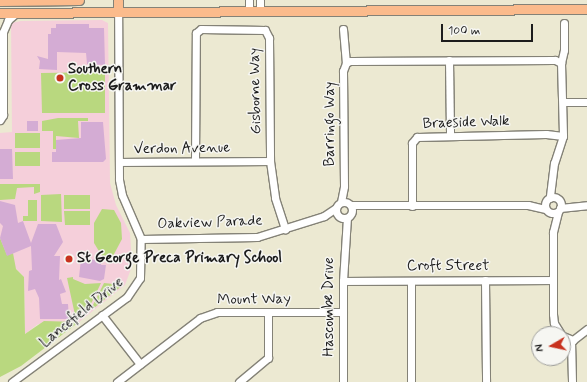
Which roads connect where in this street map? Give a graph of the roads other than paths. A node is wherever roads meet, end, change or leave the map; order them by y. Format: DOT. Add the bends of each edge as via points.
graph roads {
  1 [pos="79,0"];
  2 [pos="118,0"];
  3 [pos="249,0"];
  4 [pos="260,0"];
  5 [pos="0,1"];
  6 [pos="587,10"];
  7 [pos="249,11"];
  8 [pos="260,11"];
  9 [pos="118,12"];
  10 [pos="0,13"];
  11 [pos="16,13"];
  12 [pos="0,20"];
  13 [pos="564,23"];
  14 [pos="343,29"];
  15 [pos="3,32"];
  16 [pos="449,60"];
  17 [pos="346,63"];
  18 [pos="561,63"];
  19 [pos="563,102"];
  20 [pos="587,102"];
  21 [pos="0,120"];
  22 [pos="450,134"];
  23 [pos="563,136"];
  24 [pos="195,160"];
  25 [pos="270,161"];
  26 [pos="119,162"];
  27 [pos="554,172"];
  28 [pos="548,199"];
  29 [pos="559,199"];
  30 [pos="528,205"];
  31 [pos="584,205"];
  32 [pos="412,206"];
  33 [pos="344,210"];
  34 [pos="547,210"];
  35 [pos="559,210"];
  36 [pos="285,230"];
  37 [pos="553,232"];
  38 [pos="141,238"];
  39 [pos="485,280"];
  40 [pos="553,280"];
  41 [pos="343,281"];
  42 [pos="411,281"];
  43 [pos="268,312"];
  44 [pos="343,312"];
  45 [pos="102,316"];
  46 [pos="557,326"];
  47 [pos="587,329"];
  48 [pos="571,340"];
  49 [pos="140,364"];
  50 [pos="12,382"];
  51 [pos="117,382"];
  52 [pos="239,382"];
  53 [pos="344,382"];
  54 [pos="411,382"];
  55 [pos="486,382"];
  56 [pos="572,382"];
  1 -- 5 [label="main road"];
  2 -- 9 [label="main road"];
  3 -- 7 [label="street"];
  4 -- 8 [label="street"];
  6 -- 8 [label="main road"];
  7 -- 8 [label="main road"];
  7 -- 9 [label="main road"];
  9 -- 11 [label="main road"];
  9 -- 26 [label="street, Lancefield Drive"];
  10 -- 11 [label="main road"];
  11 -- 15 [label="street" via="8,20"];
  12 -- 15 [label="street"];
  13 -- 18 [label="street" via="564,50"];
  14 -- 17 [label="street, Barringo Way"];
  15 -- 21 [label="street" via="3,114"];
  16 -- 17 [label="street, Barringo Way"];
  16 -- 18 [label="street, Barringo Way" via="555,60"];
  16 -- 22 [label="street"];
  17 -- 33 [label="street, Barringo Way" via="343,70"];
  18 -- 19 [label="street"];
  19 -- 20 [label="street"];
  19 -- 23 [label="street"];
  22 -- 23 [label="street, Braeside Walk"];
  22 -- 32 [label="street, Braeside Walk" via="422,135 414,139"];
  23 -- 27 [label="street"];
  24 -- 25 [label="street, Verdon Avenue"];
  24 -- 25 [label="street, Gisborne Way" via="196,33 201,29 260,29 268,33 269,38"];
  24 -- 26 [label="street, Verdon Avenue"];
  25 -- 36 [label="street, Gisborne Way" via="275,198"];
  26 -- 38 [label="street, Lancefield Drive" via="122,195"];
  27 -- 28 [label="street"];
  27 -- 29 [label="street"];
  28 -- 29 [label="street"];
  28 -- 30 [label="street"];
  28 -- 34 [label="street"];
  29 -- 31 [label="street"];
  29 -- 35 [label="street"];
  30 -- 32 [label="street"];
  30 -- 34 [label="street"];
  31 -- 35 [label="street"];
  32 -- 33 [label="street" via="371,206"];
  33 -- 36 [label="street, Oakview Parade"];
  33 -- 41 [label="street, Hascombe Drive"];
  34 -- 35 [label="street"];
  34 -- 37 [label="street"];
  35 -- 37 [label="street"];
  36 -- 38 [label="street, Oakview Parade" via="257,237"];
  37 -- 40 [label="street"];
  38 -- 45 [label="street, Lancefield Drive" via="142,268 137,284 127,297"];
  39 -- 40 [label="street, Croft Street"];
  39 -- 42 [label="street, Croft Street"];
  39 -- 55 [label="street"];
  40 -- 46 [label="street" via="553,319"];
  41 -- 42 [label="street, Croft Street"];
  41 -- 44 [label="street, Hascombe Drive"];
  42 -- 54 [label="street"];
  43 -- 44 [label="street, Mount Way"];
  43 -- 49 [label="street, Mount Way" via="217,312 200,318"];
  43 -- 52 [label="street" via="268,358"];
  44 -- 53 [label="street, Hascombe Drive"];
  45 -- 49 [label="street"];
  45 -- 50 [label="street, Lancefield Drive"];
  47 -- 48 [label="street"];
  48 -- 56 [label="street"];
  49 -- 51 [label="street, Mount Way"];
}
